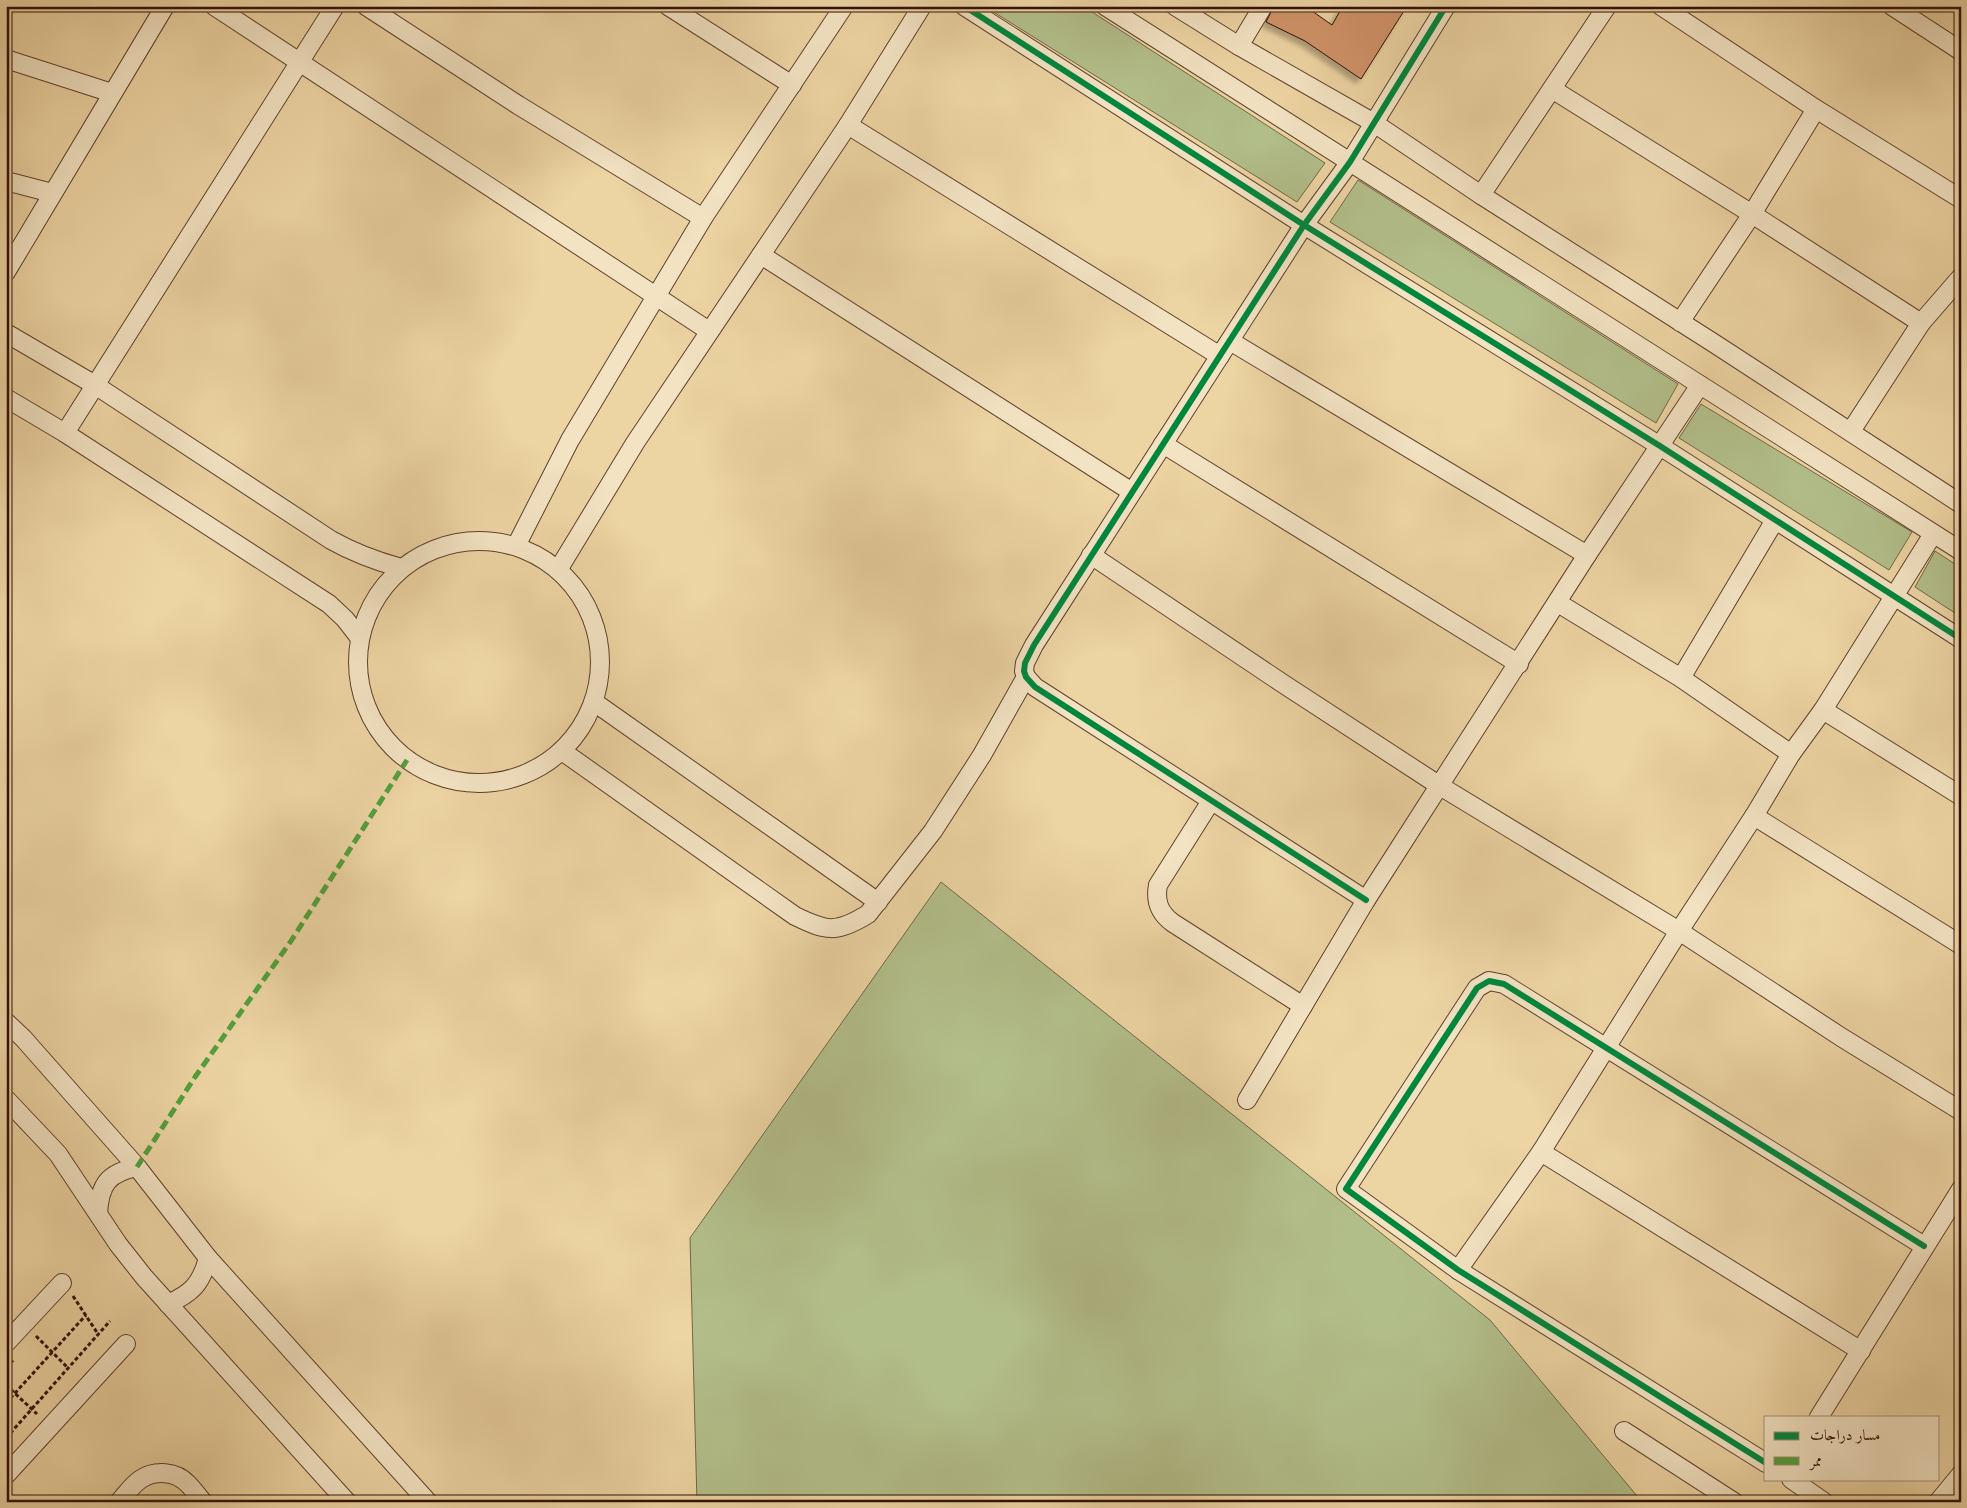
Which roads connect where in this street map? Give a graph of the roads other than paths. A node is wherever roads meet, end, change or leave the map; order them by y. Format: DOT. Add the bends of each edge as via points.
graph roads {
  1 [pos="165,6"];
  2 [pos="214,6"];
  3 [pos="335,6"];
  4 [pos="366,6"];
  5 [pos="668,6"];
  6 [pos="844,6"];
  7 [pos="922,6"];
  8 [pos="964,6"];
  9 [pos="1106,6"];
  10 [pos="1175,6"];
  11 [pos="1263,6"];
  12 [pos="1446,6"];
  13 [pos="1607,6"];
  14 [pos="1660,6"];
  15 [pos="1892,6"];
  16 [pos="1239,46"];
  17 [pos="1961,51"];
  18 [pos="6,59"];
  19 [pos="299,62"];
  20 [pos="792,84"];
  21 [pos="1552,89"];
  22 [pos="112,93"];
  23 [pos="1816,109"];
  24 [pos="1374,123"];
  25 [pos="848,125"];
  26 [pos="1350,162"];
  27 [pos="6,181"];
  28 [pos="52,193"];
  29 [pos="1481,195"];
  30 [pos="1961,200"];
  31 [pos="1752,214"];
  32 [pos="703,218"];
  33 [pos="1304,225"];
  34 [pos="761,255"];
  35 [pos="6,272"];
  36 [pos="1961,277"];
  37 [pos="658,296"];
  38 [pos="1680,322"];
  39 [pos="1921,323"];
  40 [pos="710,331"];
  41 [pos="6,334"];
  42 [pos="1230,341"];
  43 [pos="1220,356"];
  44 [pos="95,385"];
  45 [pos="1700,385"];
  46 [pos="6,398"];
  47 [pos="1851,432"];
  48 [pos="65,433"];
  49 [pos="1163,444"];
  50 [pos="1660,446"];
  51 [pos="1132,492"];
  52 [pos="1961,504"];
  53 [pos="1775,520"];
  54 [pos="1933,534"];
  55 [pos="516,546"];
  56 [pos="1961,552"];
  57 [pos="1091,555"];
  58 [pos="1587,555"];
  59 [pos="401,568"];
  60 [pos="558,570"];
  61 [pos="1894,596"];
  62 [pos="1558,603"];
  63 [pos="359,637"];
  64 [pos="1961,639"];
  65 [pos="1519,664"];
  66 [pos="1026,677"];
  67 [pos="1681,678"];
  68 [pos="594,702"];
  69 [pos="1822,710"];
  70 [pos="562,751"];
  71 [pos="1790,754"];
  72 [pos="1440,786"];
  73 [pos="1961,796"];
  74 [pos="1211,801"];
  75 [pos="1754,816"];
  76 [pos="1366,900"];
  77 [pos="878,902"];
  78 [pos="1679,931"];
  79 [pos="1961,945"];
  80 [pos="1303,1006"];
  81 [pos="6,1022"];
  82 [pos="1606,1047"];
  83 [pos="6,1099"];
  84 [pos="1247,1100"];
  85 [pos="1961,1111"];
  86 [pos="1541,1152"];
  87 [pos="137,1167"];
  88 [pos="1961,1190"];
  89 [pos="98,1213"];
  90 [pos="1924,1246"];
  91 [pos="208,1258"];
  92 [pos="1458,1270"];
  93 [pos="68,1289"];
  94 [pos="168,1304"];
  95 [pos="6,1344"];
  96 [pos="126,1344"];
  97 [pos="1861,1351"];
  98 [pos="1820,1416"];
  99 [pos="1624,1431"];
  100 [pos="1764,1462"];
  101 [pos="1961,1474"];
  102 [pos="6,1475"];
  103 [pos="1792,1480"];
  104 [pos="119,1502"];
  105 [pos="203,1502"];
  106 [pos="347,1502"];
  107 [pos="428,1502"];
  108 [pos="1734,1502"];
  109 [pos="1824,1502"];
  110 [pos="1938,1502"];
  1 -- 22 [label="street"];
  2 -- 19 [label="street"];
  3 -- 19 [label="street"];
  4 -- 32 [label="street" via="518,105"];
  5 -- 20 [label="street"];
  6 -- 20 [label="street"];
  7 -- 25 [label="street"];
  8 -- 33 [label="street"];
  9 -- 26 [label="street"];
  10 -- 16 [label="street"];
  11 -- 16 [label="street"];
  12 -- 24 [label="street"];
  13 -- 21 [label="street"];
  14 -- 23 [label="street"];
  15 -- 17 [label="street"];
  16 -- 24 [label="street"];
  18 -- 22 [label="street"];
  19 -- 37 [label="street"];
  19 -- 44 [label="street"];
  20 -- 32 [label="street"];
  21 -- 29 [label="street"];
  21 -- 31 [label="street"];
  22 -- 28 [label="street"];
  23 -- 30 [label="street"];
  23 -- 31 [label="street"];
  24 -- 26 [label="street"];
  24 -- 29 [label="street"];
  25 -- 34 [label="street"];
  25 -- 43 [label="street"];
  26 -- 33 [label="street"];
  26 -- 45 [label="street"];
  27 -- 28 [label="street"];
  28 -- 35 [label="street"];
  29 -- 38 [label="street"];
  31 -- 38 [label="street"];
  31 -- 39 [label="street"];
  32 -- 37 [label="street"];
  33 -- 42 [label="street"];
  33 -- 50 [label="street"];
  34 -- 40 [label="street"];
  34 -- 51 [label="street"];
  36 -- 39 [label="street"];
  37 -- 40 [label="street"];
  37 -- 55 [label="street" via="570,440"];
  38 -- 47 [label="street"];
  39 -- 47 [label="street"];
  40 -- 60 [label="street" via="635,443"];
  41 -- 44 [label="street"];
  42 -- 43 [label="street"];
  42 -- 58 [label="street"];
  43 -- 49 [label="street"];
  44 -- 48 [label="street"];
  44 -- 59 [label="street" via="331,540 377,562"];
  45 -- 50 [label="street"];
  45 -- 54 [label="street"];
  46 -- 48 [label="street"];
  47 -- 52 [label="street"];
  48 -- 63 [label="street" via="329,604"];
  49 -- 51 [label="street"];
  49 -- 65 [label="street"];
  50 -- 53 [label="street"];
  50 -- 58 [label="street"];
  51 -- 57 [label="street"];
  53 -- 61 [label="street"];
  53 -- 67 [label="street"];
  54 -- 56 [label="street"];
  54 -- 61 [label="street"];
  55 -- 59 [label="street" via="486,540 456,542 427,551"];
  55 -- 60 [label="street"];
  57 -- 66 [label="street" via="1034,645 1025,663"];
  57 -- 72 [label="street"];
  58 -- 62 [label="street"];
  59 -- 63 [label="street" via="382,588"];
  60 -- 68 [label="street" via="582,597 596,630 601,666"];
  61 -- 64 [label="street"];
  61 -- 69 [label="street"];
  62 -- 65 [label="street"];
  62 -- 67 [label="street"];
  63 -- 70 [label="street" via="361,693 378,730 406,760 444,779 486,784 527,774"];
  65 -- 72 [label="street"];
  66 -- 74 [label="street" via="1035,687"];
  66 -- 77 [label="street" via="982,755 938,822"];
  67 -- 71 [label="street"];
  68 -- 70 [label="street" via="582,728"];
  68 -- 77 [label="street"];
  69 -- 71 [label="street"];
  69 -- 73 [label="street"];
  70 -- 77 [label="street" via="795,916 822,929 854,923"];
  71 -- 75 [label="street"];
  72 -- 76 [label="street"];
  72 -- 78 [label="street"];
  74 -- 76 [label="street"];
  74 -- 80 [label="street" via="1158,885 1157,903 1173,923"];
  75 -- 78 [label="street"];
  75 -- 79 [label="street"];
  76 -- 80 [label="street"];
  78 -- 82 [label="street"];
  78 -- 85 [label="street"];
  80 -- 84 [label="street"];
  81 -- 87 [label="street"];
  82 -- 86 [label="street"];
  82 -- 90 [label="street"];
  82 -- 92 [label="street" via="1504,984 1489,981 1477,988 1346,1189"];
  83 -- 89 [label="street" via="58,1154"];
  86 -- 92 [label="street"];
  86 -- 97 [label="street"];
  87 -- 89 [label="street" via="120,1171 107,1181 99,1196"];
  87 -- 91 [label="street"];
  88 -- 90 [label="street"];
  89 -- 94 [label="street" via="118,1244"];
  90 -- 97 [label="street"];
  91 -- 94 [label="street" via="195,1287 183,1298"];
  91 -- 107 [label="street"];
  92 -- 100 [label="street"];
  93 -- 95 [label="street"];
  94 -- 106 [label="street"];
  96 -- 102 [label="street"];
  97 -- 98 [label="street"];
  99 -- 108 [label="street"];
  101 -- 110 [label="street"];
  103 -- 109 [label="street"];
  104 -- 105 [label="street" via="141,1479 155,1473 173,1474 188,1483"];
}
